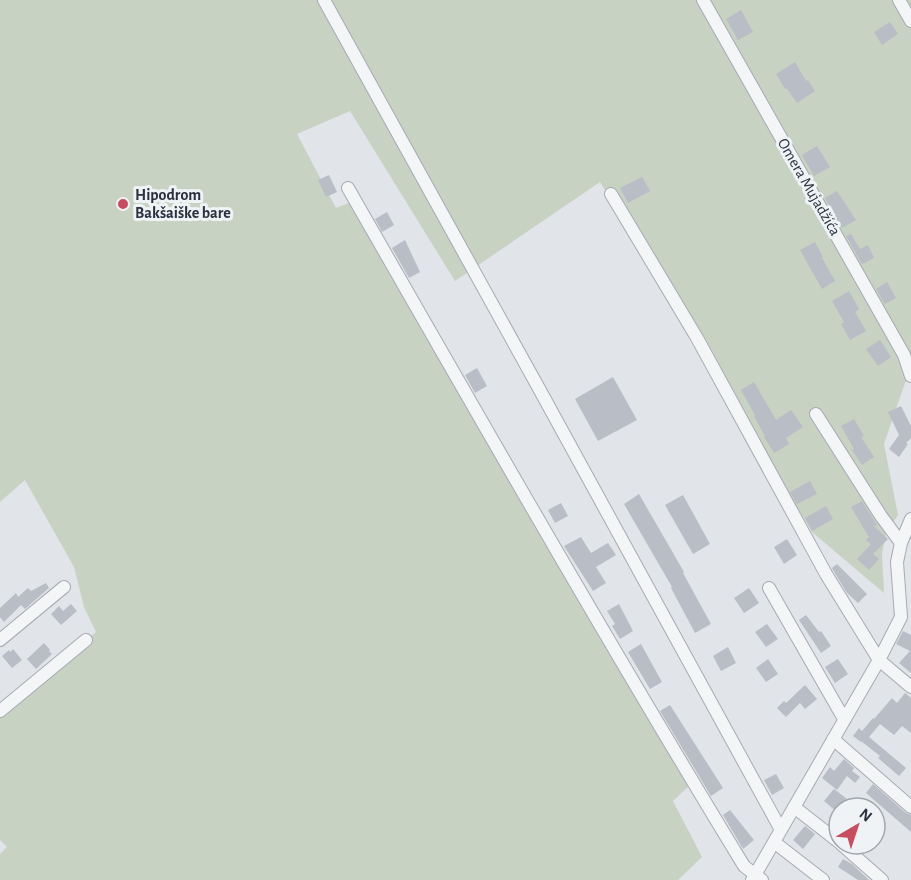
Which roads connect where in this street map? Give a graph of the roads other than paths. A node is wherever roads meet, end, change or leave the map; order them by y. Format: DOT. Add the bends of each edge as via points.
graph roads {
  1 [pos="324,0"];
  2 [pos="703,0"];
  3 [pos="899,0"];
  4 [pos="911,21"];
  5 [pos="348,188"];
  6 [pos="612,194"];
  7 [pos="911,376"];
  8 [pos="816,414"];
  9 [pos="911,519"];
  10 [pos="901,543"];
  11 [pos="64,587"];
  12 [pos="769,588"];
  13 [pos="0,640"];
  14 [pos="86,640"];
  15 [pos="879,660"];
  16 [pos="911,687"];
  17 [pos="0,711"];
  18 [pos="844,719"];
  19 [pos="833,739"];
  20 [pos="794,807"];
  21 [pos="911,807"];
  22 [pos="781,830"];
  23 [pos="827,833"];
  24 [pos="774,842"];
  25 [pos="855,856"];
  26 [pos="756,878"];
  27 [pos="823,880"];
  28 [pos="882,880"];
  1 -- 22 [label="street"];
  2 -- 7 [label="street, Omera Mujadžića" via="904,355"];
  3 -- 4 [label="street"];
  5 -- 26 [label="street" via="624,668 744,866"];
  6 -- 15 [label="street" via="697,338 826,574"];
  8 -- 10 [label="street"];
  9 -- 10 [label="street"];
  10 -- 15 [label="street" via="897,562 901,617"];
  11 -- 13 [label="street"];
  12 -- 18 [label="street"];
  14 -- 17 [label="street"];
  15 -- 16 [label="street"];
  15 -- 18 [label="street"];
  18 -- 19 [label="street"];
  19 -- 20 [label="street"];
  19 -- 21 [label="street"];
  20 -- 22 [label="street"];
  20 -- 23 [label="street"];
  22 -- 24 [label="street"];
  24 -- 26 [label="street"];
  24 -- 27 [label="street"];
  25 -- 28 [label="street"];
}
